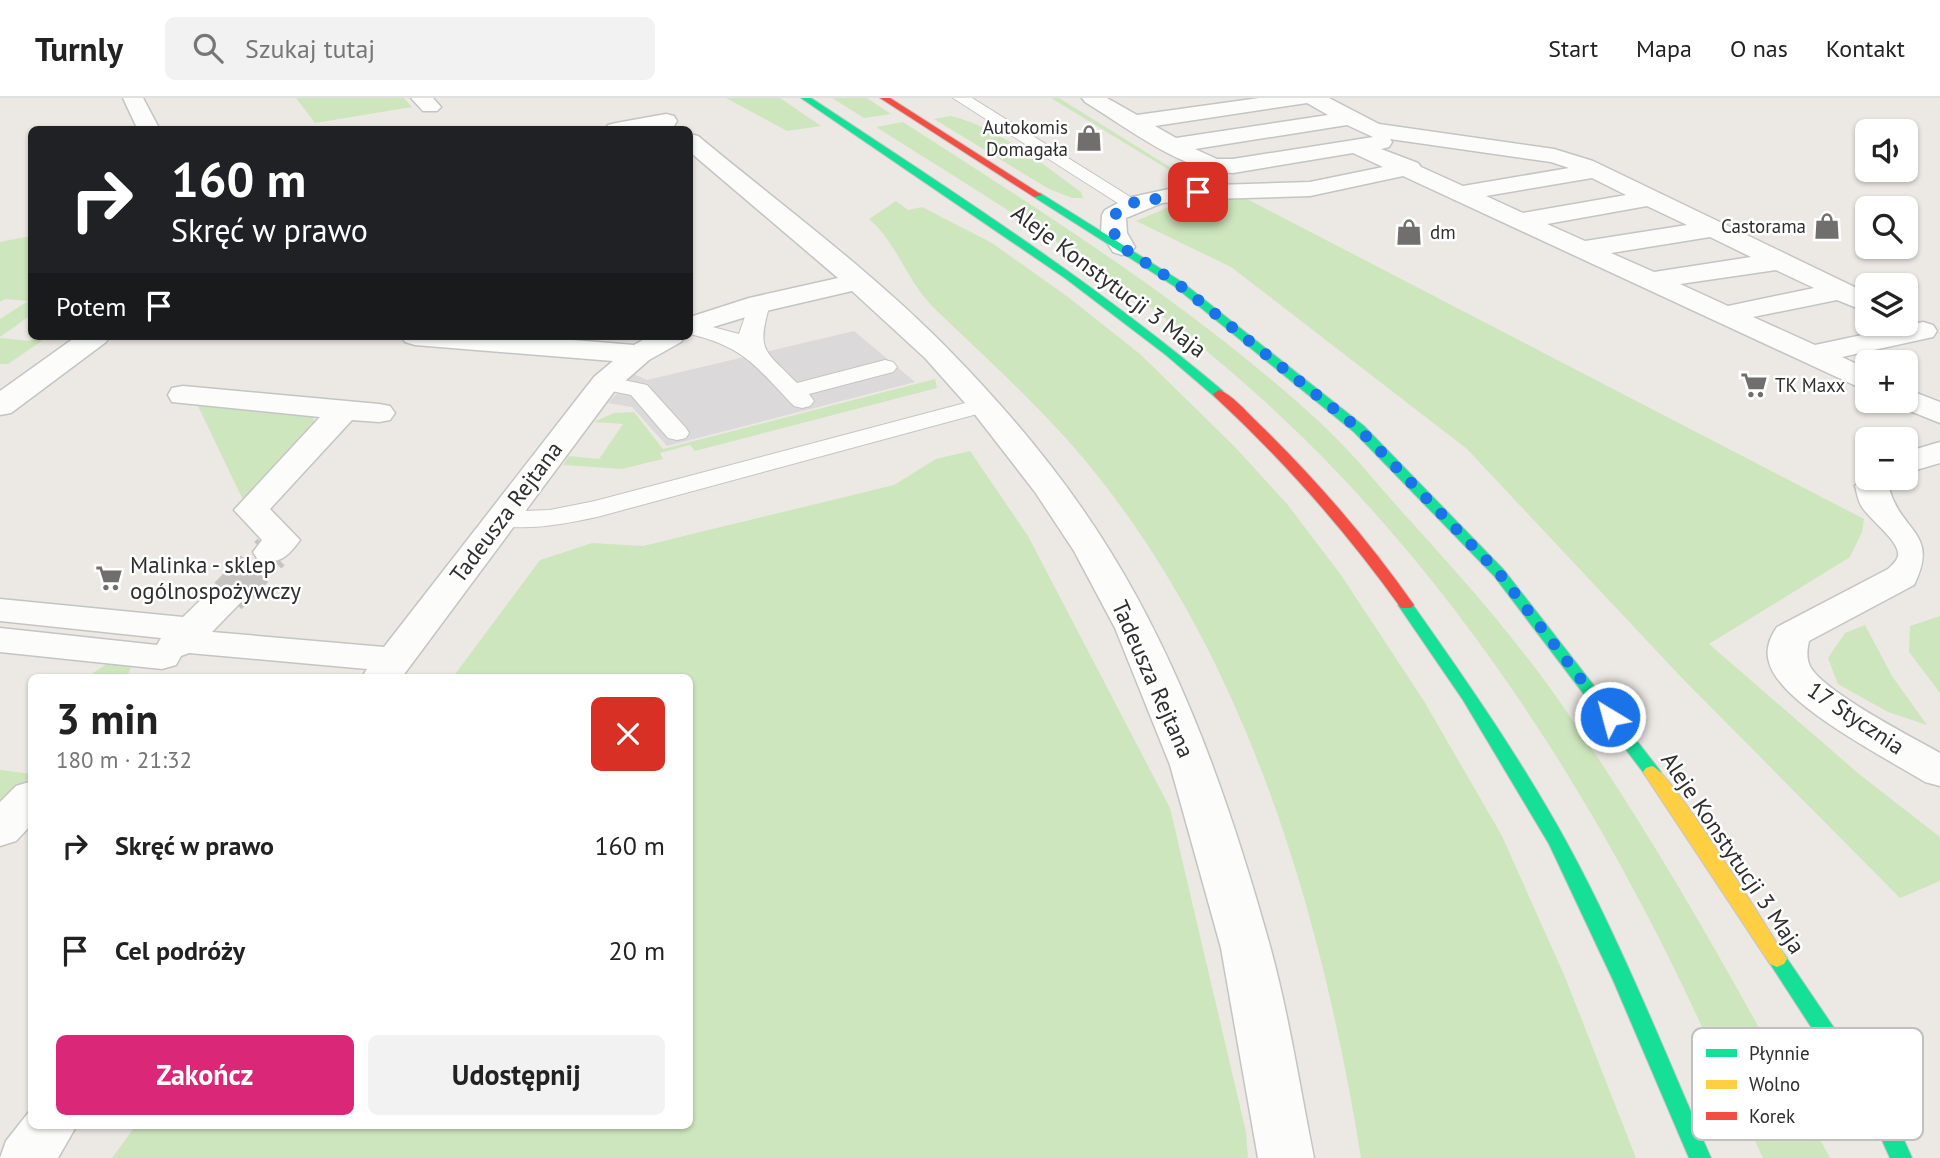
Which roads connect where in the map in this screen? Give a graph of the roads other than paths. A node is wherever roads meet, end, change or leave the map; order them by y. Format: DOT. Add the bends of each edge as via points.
graph roads {
  1 [pos="133,98"];
  2 [pos="805,98"];
  3 [pos="884,98"];
  4 [pos="961,98"];
  5 [pos="1120,98"];
  6 [pos="1304,98"];
  7 [pos="1313,98"];
  8 [pos="1094,100"];
  9 [pos="648,107"];
  10 [pos="1350,118"];
  11 [pos="1134,122"];
  12 [pos="671,125"];
  13 [pos="147,126"];
  14 [pos="1417,136"];
  15 [pos="693,144"];
  16 [pos="1174,145"];
  17 [pos="1356,146"];
  18 [pos="1511,149"];
  19 [pos="1403,169"];
  20 [pos="1596,171"];
  21 [pos="1458,194"];
  22 [pos="1651,198"];
  23 [pos="1131,203"];
  24 [pos="1517,222"];
  25 [pos="1713,229"];
  26 [pos="1122,247"];
  27 [pos="1580,250"];
  28 [pos="1780,261"];
  29 [pos="1649,281"];
  30 [pos="858,282"];
  31 [pos="1842,291"];
  32 [pos="1855,298"];
  33 [pos="759,304"];
  34 [pos="1723,315"];
  35 [pos="693,326"];
  36 [pos="693,328"];
  37 [pos="1923,331"];
  38 [pos="91,340"];
  39 [pos="478,340"];
  40 [pos="664,340"];
  41 [pos="752,350"];
  42 [pos="639,354"];
  43 [pos="1811,355"];
  44 [pos="886,367"];
  45 [pos="1855,375"];
  46 [pos="605,383"];
  47 [pos="1940,386"];
  48 [pos="1918,392"];
  49 [pos="183,395"];
  50 [pos="1918,402"];
  51 [pos="984,405"];
  52 [pos="0,406"];
  53 [pos="344,410"];
  54 [pos="379,413"];
  55 [pos="1940,414"];
  56 [pos="677,433"];
  57 [pos="1940,452"];
  58 [pos="1918,459"];
  59 [pos="1873,490"];
  60 [pos="501,518"];
  61 [pos="271,552"];
  62 [pos="228,596"];
  63 [pos="0,610"];
  64 [pos="0,640"];
  65 [pos="170,651"];
  66 [pos="388,669"];
  67 [pos="1940,772"];
  68 [pos="28,800"];
  69 [pos="0,830"];
  70 [pos="1823,1028"];
  71 [pos="47,1129"];
  72 [pos="1692,1140"];
  73 [pos="1692,1140"];
  74 [pos="1893,1140"];
  75 [pos="26,1158"];
  76 [pos="1286,1158"];
  77 [pos="1700,1158"];
  78 [pos="1901,1158"];
  1 -- 13 [label="street"];
  2 -- 72 [label="main road, Aleje Konstytucji 3 Maja" via="1096,293 1270,439 1374,562 1471,699 1558,844"];
  3 -- 26 [label="main road, Aleje Konstytucji 3 Maja"];
  4 -- 23 [label="lane" via="999,111"];
  5 -- 8 [label="street"];
  6 -- 11 [label="street"];
  7 -- 10 [label="street"];
  8 -- 11 [label="street"];
  9 -- 12 [label="street"];
  10 -- 14 [label="street" via="1373,130"];
  10 -- 16 [label="street"];
  11 -- 16 [label="street"];
  14 -- 17 [label="street"];
  14 -- 18 [label="street"];
  15 -- 30 [label="street, Tadeusza Rejtana"];
  16 -- 17 [label="street" via="1206,164 1237,166"];
  17 -- 19 [label="street"];
  18 -- 19 [label="street"];
  18 -- 20 [label="street" via="1554,156"];
  19 -- 21 [label="street"];
  19 -- 23 [label="street" via="1311,189 1198,192"];
  20 -- 21 [label="street"];
  20 -- 22 [label="street"];
  21 -- 24 [label="street"];
  22 -- 24 [label="street"];
  22 -- 25 [label="street"];
  23 -- 26 [label="street" via="1114,215 1114,233"];
  24 -- 27 [label="street"];
  25 -- 27 [label="street"];
  25 -- 28 [label="street"];
  26 -- 70 [label="main road, Aleje Konstytucji 3 Maja" via="1178,284 1359,429 1499,573 1673,800"];
  27 -- 29 [label="street"];
  28 -- 29 [label="street"];
  28 -- 31 [label="street"];
  29 -- 34 [label="street"];
  30 -- 33 [label="street"];
  30 -- 51 [label="street, Tadeusza Rejtana" via="935,352"];
  31 -- 32 [label="street"];
  31 -- 34 [label="street"];
  33 -- 35 [label="street"];
  33 -- 41 [label="lane" via="750,334"];
  34 -- 43 [label="street"];
  36 -- 41 [label="lane" via="725,336"];
  37 -- 43 [label="street"];
  38 -- 52 [label="street"];
  39 -- 42 [label="street"];
  40 -- 42 [label="street, Tadeusza Rejtana"];
  41 -- 44 [label="lane" via="798,396"];
  42 -- 46 [label="street, Tadeusza Rejtana"];
  43 -- 45 [label="street"];
  46 -- 56 [label="lane" via="639,390"];
  46 -- 60 [label="street, Tadeusza Rejtana"];
  47 -- 48 [label="street"];
  49 -- 53 [label="street"];
  50 -- 55 [label="street"];
  51 -- 60 [label="lane" via="597,509 550,518"];
  51 -- 76 [label="street, Tadeusza Rejtana" via="1049,487 1091,551 1134,628 1192,765 1246,948"];
  53 -- 54 [label="street"];
  53 -- 61 [label="street" via="251,510 282,540"];
  57 -- 58 [label="street"];
  59 -- 67 [label="street, 17 Stycznia" via="1880,509 1914,544 1917,556 1912,568 1791,635 1786,652 1791,671 1809,690"];
  60 -- 66 [label="street, Tadeusza Rejtana"];
  62 -- 65 [label="street"];
  63 -- 65 [label="street"];
  64 -- 65 [label="street"];
  65 -- 66 [label="street"];
  68 -- 69 [label="street"];
  71 -- 75 [label="street"];
  73 -- 77 [label="main road, Aleje Konstytucji 3 Maja"];
  74 -- 78 [label="main road, Aleje Konstytucji 3 Maja"];
}
